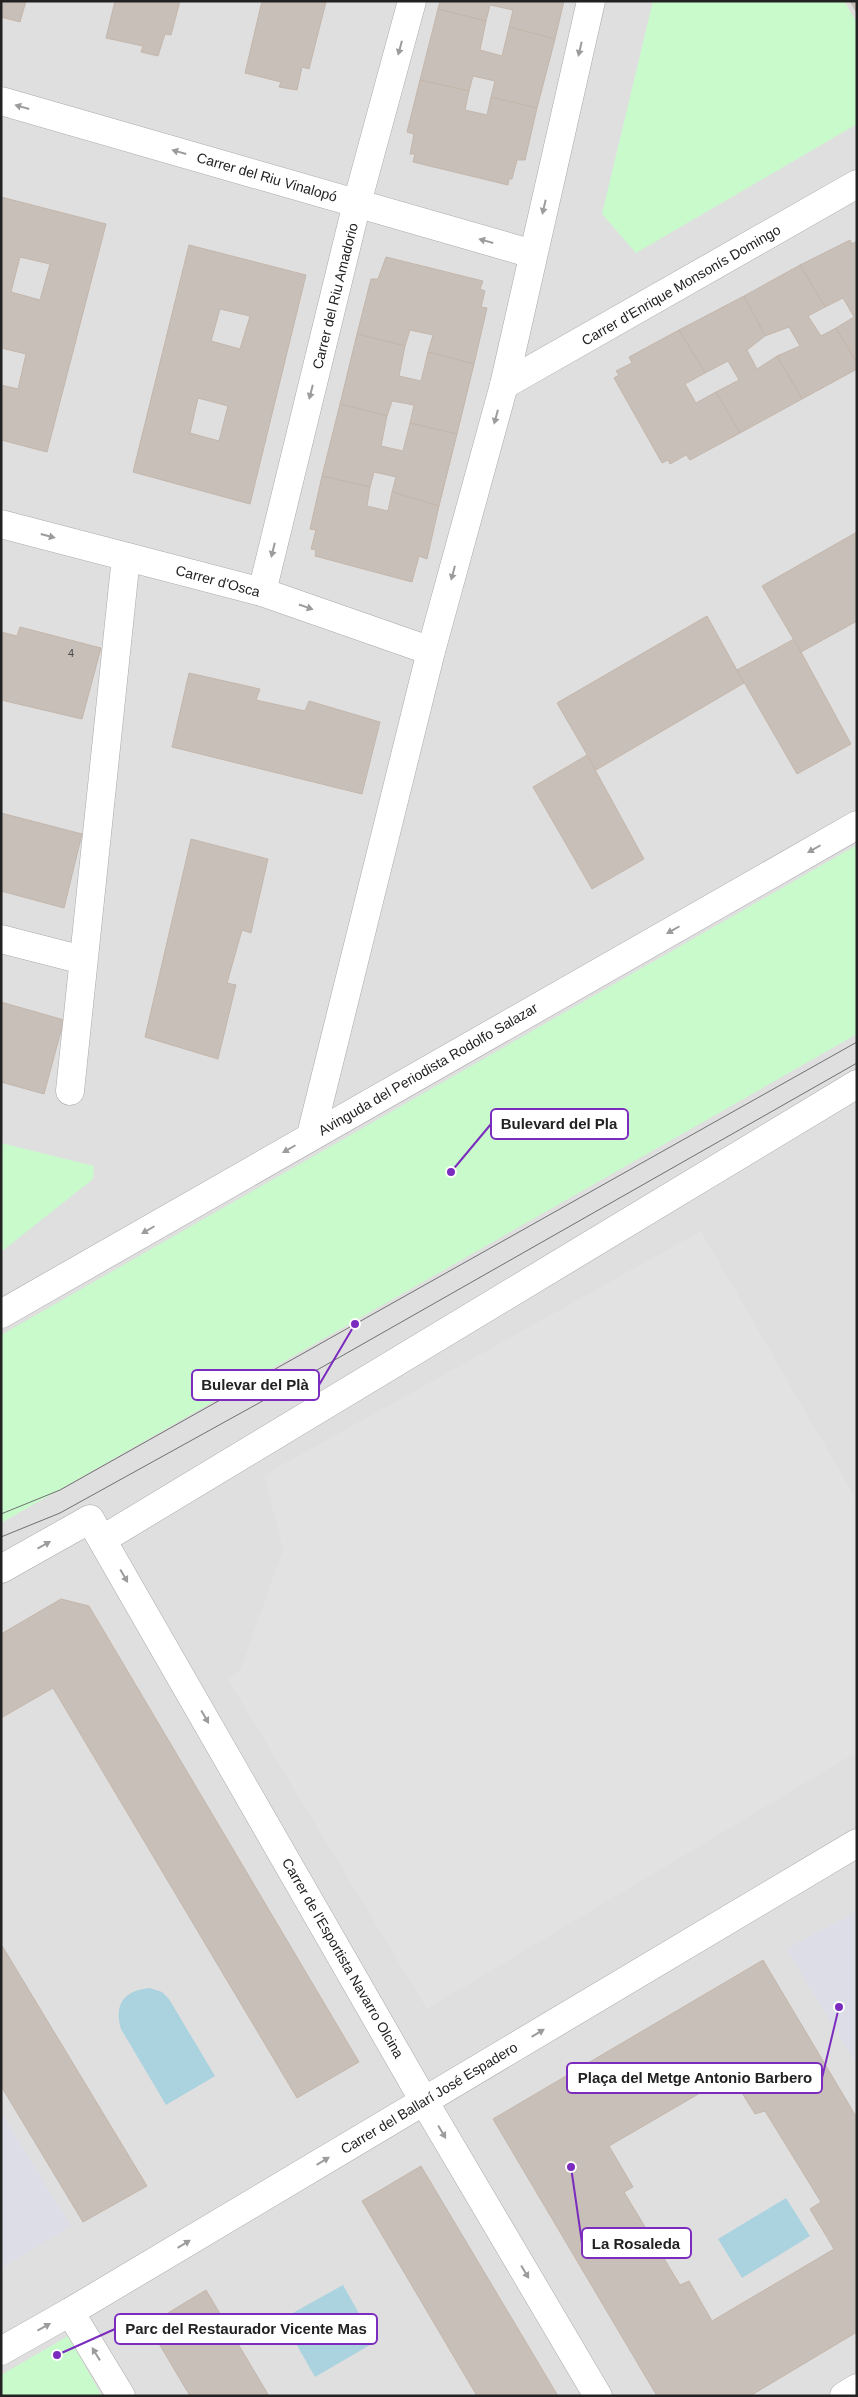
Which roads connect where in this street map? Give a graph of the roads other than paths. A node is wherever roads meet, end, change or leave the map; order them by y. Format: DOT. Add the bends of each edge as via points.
graph roads {
  1 [pos="412,1"];
  2 [pos="591,1"];
  3 [pos="1,101"];
  4 [pos="857,184"];
  5 [pos="358,203"];
  6 [pos="533,254"];
  7 [pos="504,385"];
  8 [pos="1,524"];
  9 [pos="126,556"];
  10 [pos="262,592"];
  11 [pos="431,651"];
  12 [pos="857,825"];
  13 [pos="1,939"];
  14 [pos="83,960"];
  15 [pos="857,1084"];
  16 [pos="70,1090"];
  17 [pos="311,1135"];
  18 [pos="1,1314"];
  19 [pos="97,1529"];
  20 [pos="1,1569"];
  21 [pos="857,1843"];
  22 [pos="424,2101"];
  23 [pos="70,2312"];
  24 [pos="1,2351"];
  25 [pos="857,2388"];
  26 [pos="121,2396"];
  27 [pos="598,2396"];
  28 [pos="844,2396"];
  1 -- 5 [label="street, Carrer del Riu Amadorio, one-way"];
  2 -- 6 [label="street, one-way"];
  5 -- 3 [label="street, Carrer del Riu Vinalopó, one-way"];
  4 -- 7 [label="street, Carrer d'Enrique Monsonís Domingo"];
  6 -- 5 [label="street, Carrer del Riu Vinalopó, one-way"];
  5 -- 10 [label="street, Carrer del Riu Amadorio, one-way"];
  6 -- 7 [label="street"];
  7 -- 11 [label="street, one-way"];
  8 -- 9 [label="street, Carrer d'Osca, one-way"];
  9 -- 10 [label="street, Carrer d'Osca"];
  9 -- 14 [label="street"];
  10 -- 11 [label="street, Carrer d'Osca, one-way"];
  11 -- 17 [label="street"];
  12 -- 17 [label="street, Avinguda del Periodista Rodolfo Salazar, one-way"];
  13 -- 14 [label="street"];
  14 -- 16 [label="street"];
  15 -- 19 [label="street"];
  17 -- 18 [label="street, Avinguda del Periodista Rodolfo Salazar, one-way"];
  20 -- 19 [label="street, one-way"];
  19 -- 22 [label="street, Carrer de l'Esportista Navarro Olcina, one-way"];
  22 -- 21 [label="street, Carrer del Ballarí José Espadero, one-way"];
  23 -- 22 [label="street, Carrer del Ballarí José Espadero, one-way"];
  22 -- 27 [label="street, Carrer de l'Esportista Navarro Olcina, one-way"];
  24 -- 23 [label="street, Carrer del Ballarí José Espadero, one-way"];
  26 -- 23 [label="street, one-way"];
  25 -- 28 [label="street"];
}
